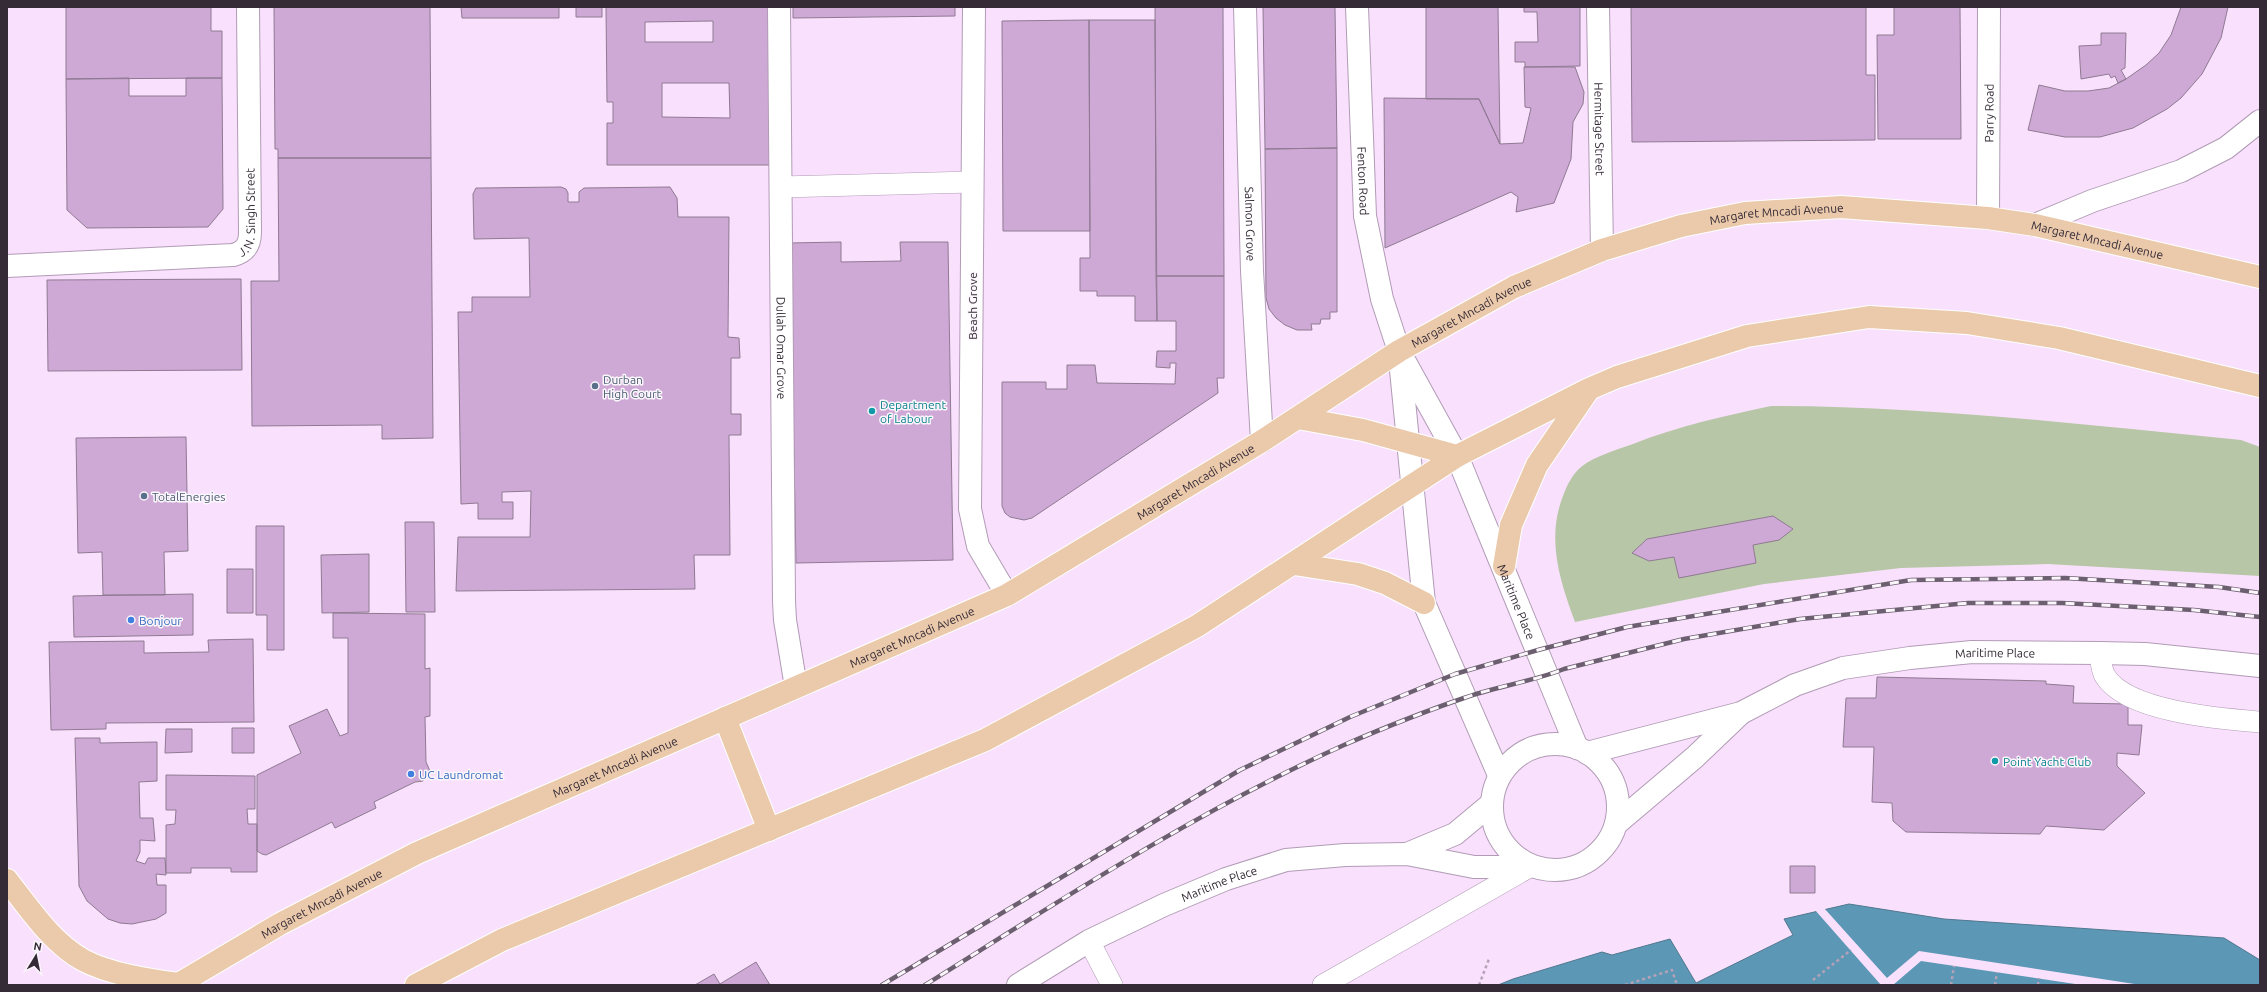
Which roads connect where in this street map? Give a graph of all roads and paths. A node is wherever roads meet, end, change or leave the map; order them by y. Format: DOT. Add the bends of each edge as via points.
graph roads {
  1 [pos="248,7"];
  2 [pos="779,7"];
  3 [pos="974,7"];
  4 [pos="1245,7"];
  5 [pos="1357,7"];
  6 [pos="1598,7"];
  7 [pos="1989,7"];
  8 [pos="2260,121"];
  9 [pos="972,182"];
  10 [pos="780,188"];
  11 [pos="1988,218"];
  12 [pos="2035,225"];
  13 [pos="1602,250"];
  14 [pos="7,266"];
  15 [pos="2260,277"];
  16 [pos="1399,351"];
  17 [pos="2260,386"];
  18 [pos="1589,389"];
  19 [pos="1298,418"];
  20 [pos="1262,441"];
  21 [pos="1408,441"];
  22 [pos="1458,456"];
  23 [pos="1412,487"];
  24 [pos="1294,564"];
  25 [pos="1504,566"];
  26 [pos="1007,595"];
  27 [pos="1424,603"];
  28 [pos="2100,653"];
  29 [pos="2260,666"];
  30 [pos="796,687"];
  31 [pos="1741,713"];
  32 [pos="725,718"];
  33 [pos="2260,722"];
  34 [pos="1582,750"];
  35 [pos="1500,775"];
  36 [pos="1491,804"];
  37 [pos="1616,824"];
  38 [pos="769,830"];
  39 [pos="1407,854"];
  40 [pos="1527,864"];
  41 [pos="7,880"];
  42 [pos="1089,941"];
  43 [pos="1851,950"];
  44 [pos="1489,959"];
  45 [pos="1954,966"];
  46 [pos="1997,972"];
  47 [pos="2040,978"];
  48 [pos="1813,980"];
  49 [pos="177,985"];
  50 [pos="416,985"];
  51 [pos="1018,985"];
  52 [pos="1112,985"];
  53 [pos="1323,985"];
  54 [pos="1479,985"];
  55 [pos="1625,985"];
  56 [pos="1677,985"];
  57 [pos="1951,985"];
  58 [pos="1995,985"];
  59 [pos="2038,985"];
  1 -- 14 [label="street, J.N. Singh Street" via="250,242 242,252 233,255"];
  2 -- 10 [label="street, Dullah Omar Grove"];
  3 -- 9 [label="street, Beach Grove"];
  4 -- 20 [label="street, Salmon Grove" via="1252,271"];
  5 -- 16 [label="street, Fenton Road" via="1365,216 1382,299"];
  6 -- 13 [label="street, Hermitage Street"];
  7 -- 11 [label="street, Parry Road"];
  8 -- 12 [label="street" via="2226,148 2181,171 2098,199"];
  9 -- 10 [label="lane"];
  9 -- 26 [label="street, Beach Grove" via="970,509 978,546"];
  10 -- 30 [label="street, Dullah Omar Grove" via="785,620"];
  11 -- 12 [label="main road, Margaret Mncadi Avenue"];
  11 -- 13 [label="main road, Margaret Mncadi Avenue" via="1841,207 1745,213 1681,226"];
  12 -- 15 [label="main road, Margaret Mncadi Avenue"];
  13 -- 16 [label="main road, Margaret Mncadi Avenue" via="1514,287"];
  16 -- 19 [label="main road, Margaret Mncadi Avenue"];
  16 -- 21 [label="street"];
  16 -- 22 [label="street, Maritime Place"];
  17 -- 18 [label="main road" via="2059,338 1967,323 1869,317 1747,336 1617,377"];
  18 -- 22 [label="main road"];
  18 -- 25 [label="main road" via="1537,465 1511,525"];
  19 -- 20 [label="main road, Margaret Mncadi Avenue"];
  19 -- 21 [label="main road"];
  20 -- 26 [label="main road, Margaret Mncadi Avenue"];
  21 -- 22 [label="main road"];
  21 -- 23 [label="street"];
  22 -- 23 [label="main road"];
  22 -- 25 [label="street, Maritime Place"];
  23 -- 24 [label="main road"];
  23 -- 27 [label="street"];
  24 -- 27 [label="main road" via="1358,574 1385,583"];
  24 -- 38 [label="main road" via="1197,626 985,740"];
  25 -- 34 [label="street, Maritime Place"];
  26 -- 30 [label="main road, Margaret Mncadi Avenue"];
  27 -- 35 [label="street"];
  28 -- 29 [label="street, Maritime Place" via="2145,654"];
  28 -- 31 [label="street, Maritime Place" via="1972,652 1843,668 1795,685"];
  28 -- 33 [label="lane" via="2105,676 2112,684 2133,697 2161,708 2191,715"];
  30 -- 32 [label="main road, Margaret Mncadi Avenue"];
  31 -- 34 [label="street, Maritime Place"];
  31 -- 37 [label="street, Maritime Place" via="1695,757"];
  32 -- 38 [label="main road"];
  32 -- 49 [label="main road, Margaret Mncadi Avenue" via="416,853 280,924"];
  34 -- 35 [label="street" via="1560,744 1542,745 1525,751 1511,761"];
  34 -- 37 [label="street" via="1600,763 1610,776 1616,791"];
  35 -- 36 [label="street"];
  36 -- 39 [label="street, Maritime Place" via="1455,834"];
  36 -- 40 [label="street" via="1492,818 1502,843"];
  37 -- 40 [label="street" via="1610,840 1600,853 1586,863 1571,869 1554,871"];
  38 -- 50 [label="main road" via="502,940"];
  39 -- 40 [label="street, Maritime Place" via="1474,867"];
  39 -- 42 [label="street, Maritime Place" via="1345,855 1286,860 1226,879"];
  40 -- 53 [label="lane"];
  41 -- 49 [label="main road" via="31,912 60,943 84,960 133,978"];
  42 -- 51 [label="street, Maritime Place"];
  42 -- 52 [label="lane"];
  43 -- 48 [label="path"];
  44 -- 54 [label="path"];
  45 -- 57 [label="path"];
  46 -- 58 [label="path"];
  47 -- 59 [label="path"];
  55 -- 56 [label="path" via="1672,970"];
}
